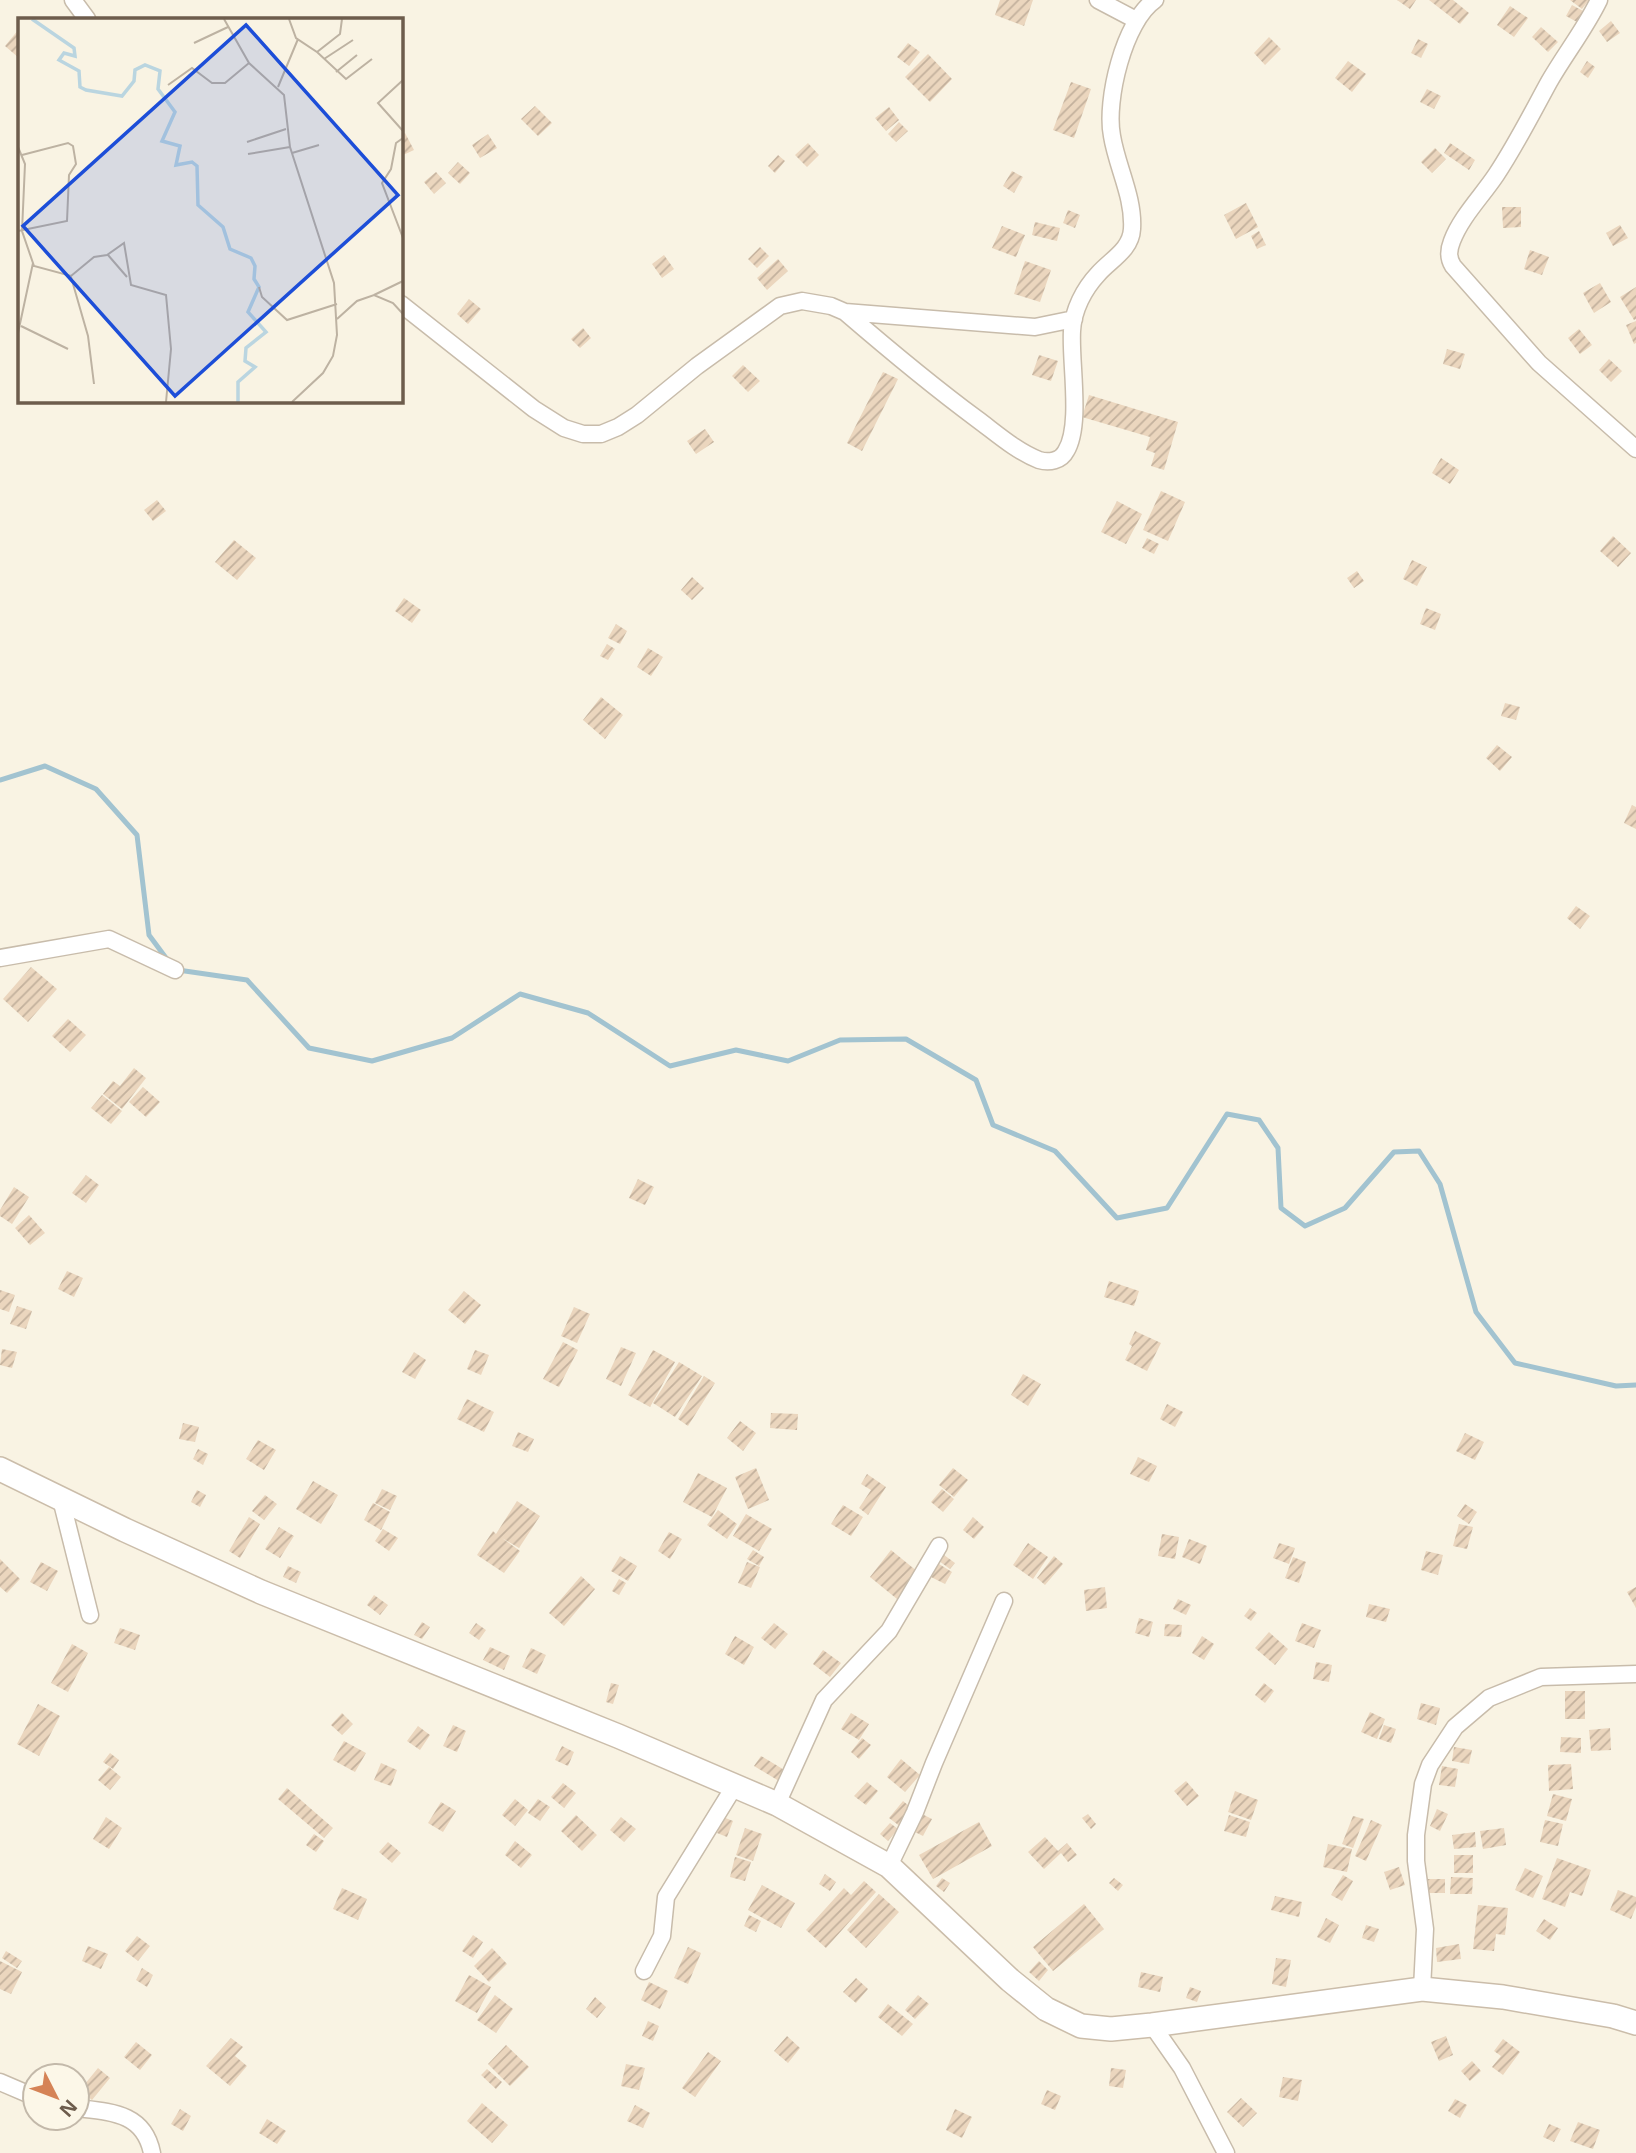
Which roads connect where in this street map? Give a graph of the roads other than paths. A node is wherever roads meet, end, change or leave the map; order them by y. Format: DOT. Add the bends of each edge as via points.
graph roads {
  1 [pos="73,0"];
  2 [pos="1098,0"];
  3 [pos="1155,0"];
  4 [pos="1599,0"];
  5 [pos="86,18"];
  6 [pos="1136,20"];
  7 [pos="402,305"];
  8 [pos="845,312"];
  9 [pos="1074,319"];
  10 [pos="1636,449"];
  11 [pos="0,958"];
  12 [pos="175,970"];
  13 [pos="0,1468"];
  14 [pos="61,1499"];
  15 [pos="939,1546"];
  16 [pos="1004,1601"];
  17 [pos="90,1615"];
  18 [pos="1636,1674"];
  19 [pos="734,1787"];
  20 [pos="777,1804"];
  21 [pos="889,1866"];
  22 [pos="644,1971"];
  23 [pos="1422,1989"];
  24 [pos="1636,2023"];
  25 [pos="1152,2025"];
  26 [pos="0,2082"];
  27 [pos="21,2091"];
  28 [pos="91,2109"];
  29 [pos="152,2153"];
  30 [pos="1226,2153"];
  1 -- 5 [label="street"];
  2 -- 6 [label="street"];
  3 -- 6 [label="street"];
  4 -- 10 [label="street" via="1497,174 1458,228 1449,258 1539,363"];
  6 -- 9 [label="street" via="1122,48 1111,111 1111,135 1132,212 1132,232 1126,246 1086,289"];
  7 -- 8 [label="street" via="534,409 583,434 601,434 637,415 780,306 802,300"];
  8 -- 9 [label="street" via="1035,327"];
  8 -- 9 [label="street" via="926,381 1041,461 1056,461 1071,441"];
  11 -- 12 [label="street" via="109,939"];
  13 -- 14 [label="street"];
  14 -- 17 [label="street"];
  14 -- 19 [label="street" via="261,1592"];
  15 -- 20 [label="street" via="889,1631 824,1700"];
  16 -- 21 [label="street"];
  18 -- 23 [label="street" via="1541,1677 1489,1698 1455,1727 1423,1784 1416,1835 1425,1929"];
  19 -- 20 [label="street"];
  19 -- 22 [label="street" via="666,1898 662,1936"];
  20 -- 21 [label="street"];
  21 -- 25 [label="street" via="1046,2009 1081,2026"];
  23 -- 24 [label="street" via="1503,1997"];
  23 -- 25 [label="street"];
  25 -- 30 [label="street" via="1182,2068"];
  26 -- 27 [label="street"];
  28 -- 29 [label="street" via="141,2125"];
}
